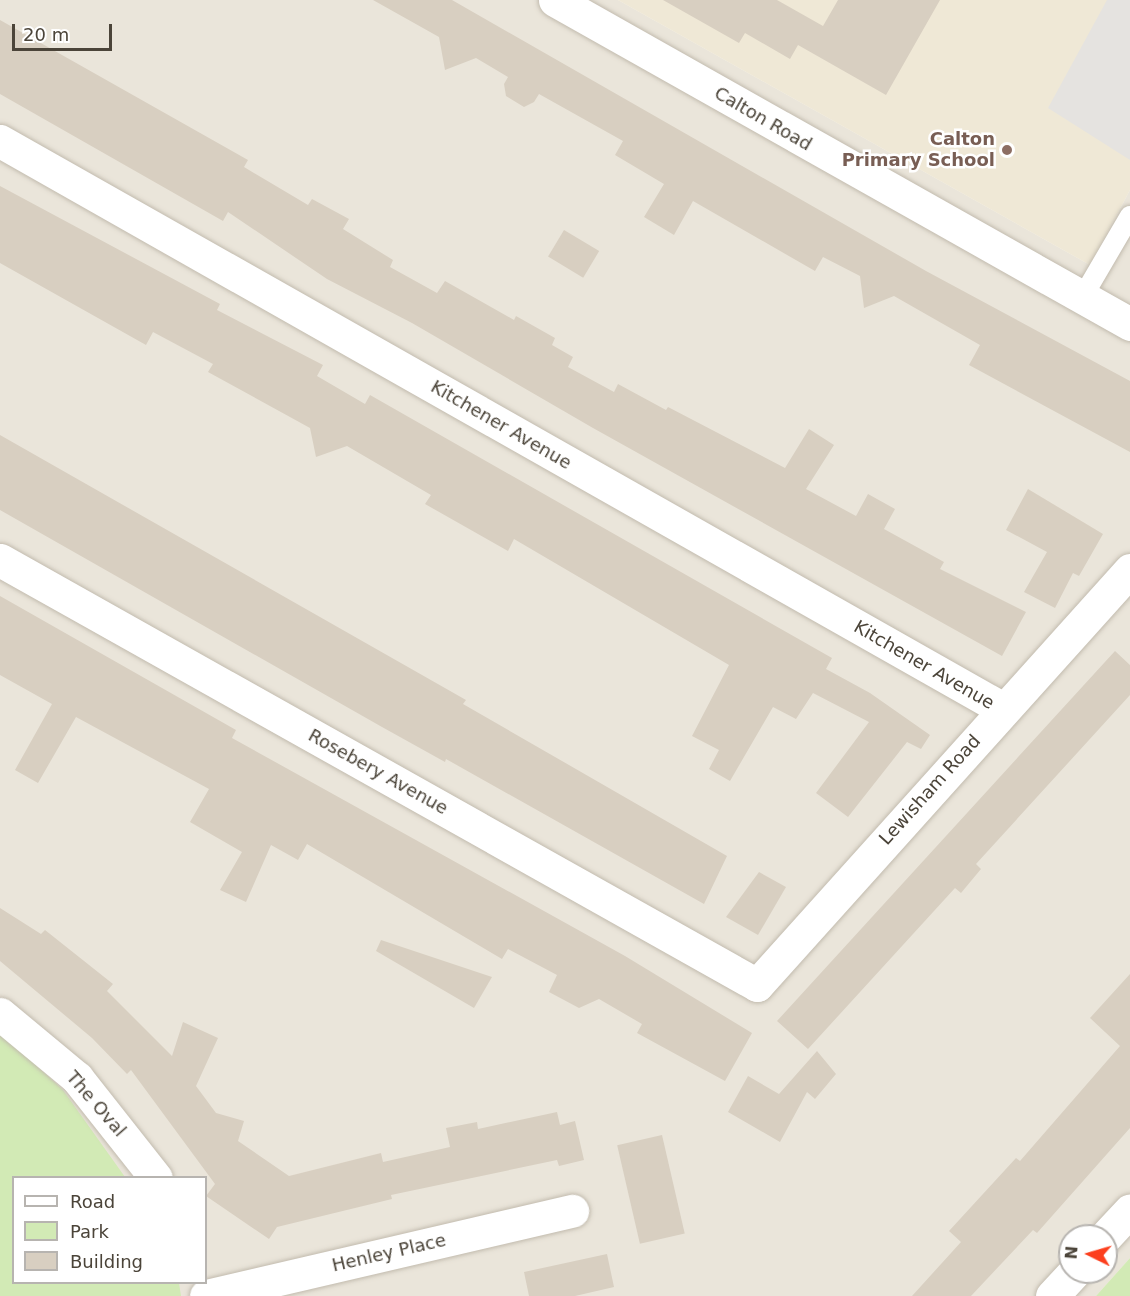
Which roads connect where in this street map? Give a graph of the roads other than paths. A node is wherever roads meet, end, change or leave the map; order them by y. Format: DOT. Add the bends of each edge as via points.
graph roads {
  1 [pos="555,0"];
  2 [pos="0,141"];
  3 [pos="1130,216"];
  4 [pos="1082,298"];
  5 [pos="1130,324"];
  6 [pos="0,560"];
  7 [pos="1130,570"];
  8 [pos="1003,709"];
  9 [pos="757,985"];
  10 [pos="0,1014"];
  11 [pos="154,1176"];
  12 [pos="572,1210"];
  13 [pos="1130,1210"];
  14 [pos="1117,1224"];
  15 [pos="1063,1284"];
  16 [pos="206,1296"];
  17 [pos="1052,1296"];
  1 -- 4 [label="street, Calton Road"];
  2 -- 8 [label="street, Kitchener Avenue"];
  3 -- 4 [label="lane"];
  4 -- 5 [label="street, Calton Road"];
  6 -- 9 [label="street, Rosebery Avenue"];
  7 -- 8 [label="street, Lewisham Road"];
  8 -- 9 [label="street, Lewisham Road"];
  10 -- 11 [label="street, The Oval" via="77,1078"];
  12 -- 16 [label="street, Henley Place"];
  13 -- 14 [label="street"];
  15 -- 17 [label="street"];
}
